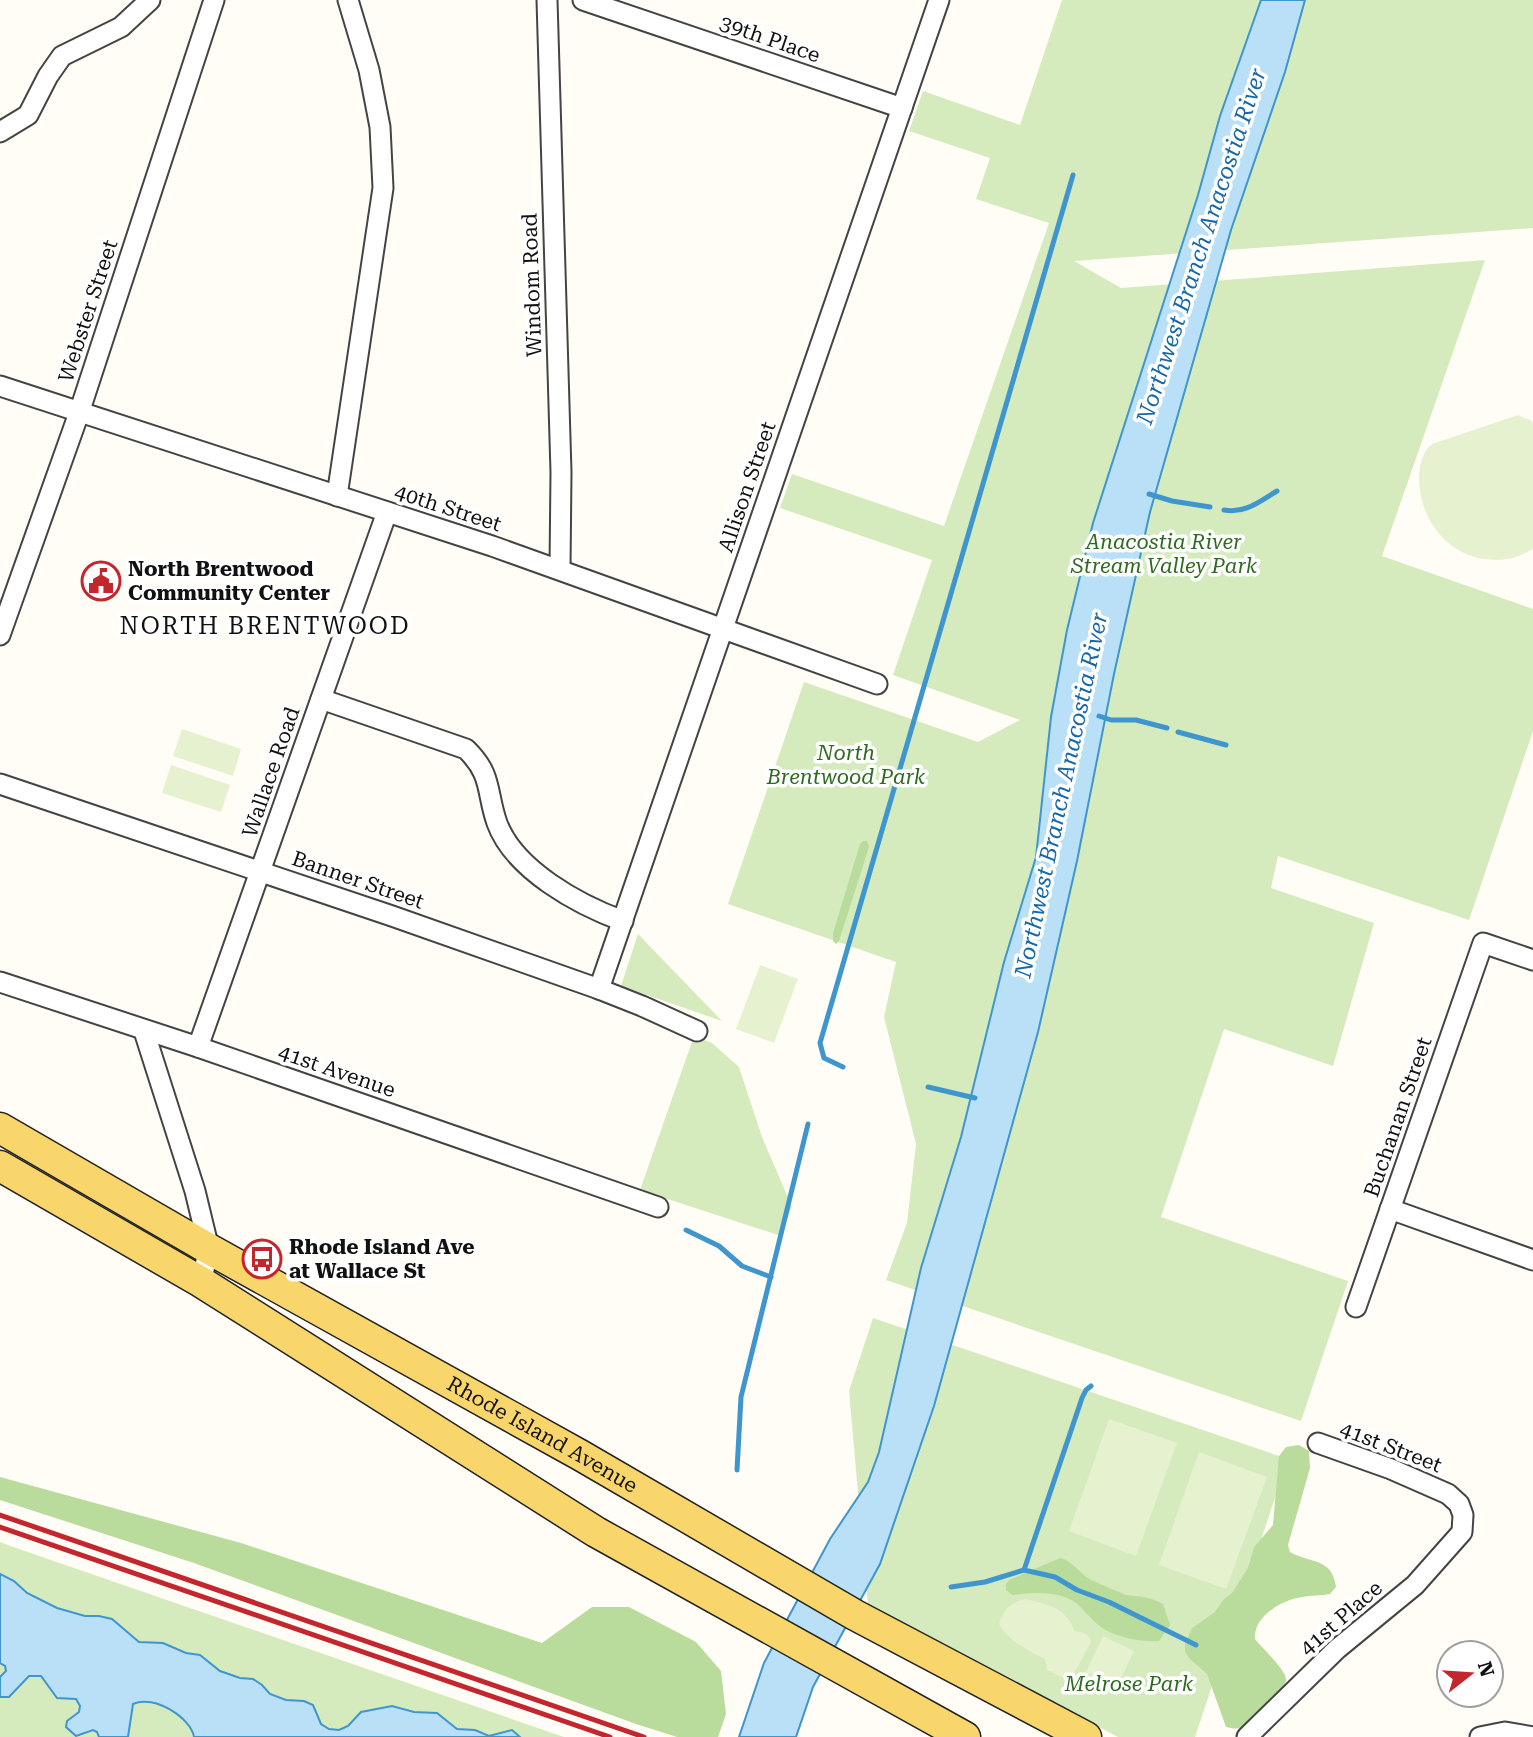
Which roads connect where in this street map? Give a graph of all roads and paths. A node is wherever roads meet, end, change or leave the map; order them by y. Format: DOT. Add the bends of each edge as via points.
graph roads {
  1 [pos="150,0"];
  2 [pos="214,0"];
  3 [pos="348,0"];
  4 [pos="547,0"];
  5 [pos="583,0"];
  6 [pos="939,0"];
  7 [pos="902,107"];
  8 [pos="0,132"];
  9 [pos="0,386"];
  10 [pos="79,413"];
  11 [pos="337,496"];
  12 [pos="387,512"];
  13 [pos="560,569"];
  14 [pos="723,629"];
  15 [pos="0,635"];
  16 [pos="877,684"];
  17 [pos="321,699"];
  18 [pos="0,785"];
  19 [pos="260,870"];
  20 [pos="623,921"];
  21 [pos="1533,960"];
  22 [pos="0,982"];
  23 [pos="599,989"];
  24 [pos="144,1031"];
  25 [pos="697,1031"];
  26 [pos="198,1047"];
  27 [pos="0,1128"];
  28 [pos="0,1166"];
  29 [pos="658,1207"];
  30 [pos="1390,1209"];
  31 [pos="209,1249"];
  32 [pos="1533,1260"];
  33 [pos="201,1282"];
  34 [pos="1356,1307"];
  35 [pos="1318,1443"];
  36 [pos="1462,1532"];
  37 [pos="965,1737"];
  38 [pos="1086,1737"];
  39 [pos="1247,1737"];
  40 [pos="1480,1737"];
  41 [pos="1533,1737"];
  1 -- 8 [label="street" via="121,27 62,56 28,115"];
  2 -- 10 [label="street, Webster Street"];
  3 -- 11 [label="street" via="378,116 383,188"];
  4 -- 13 [label="street, Windom Road"];
  5 -- 7 [label="street, 39th Place"];
  6 -- 7 [label="street, Allison Street"];
  7 -- 14 [label="street, Allison Street"];
  9 -- 10 [label="street, 40th Street"];
  10 -- 11 [label="street, 40th Street"];
  10 -- 15 [label="street, Webster Street"];
  11 -- 12 [label="street, 40th Street"];
  12 -- 13 [label="street, 40th Street"];
  12 -- 17 [label="street, Wallace Road"];
  13 -- 14 [label="street, 40th Street"];
  14 -- 16 [label="street, 40th Street"];
  14 -- 20 [label="street, Allison Street"];
  17 -- 19 [label="street, Wallace Road"];
  17 -- 20 [label="street" via="466,749 484,771 496,822 513,852 566,895"];
  18 -- 19 [label="street, Banner Street"];
  19 -- 23 [label="street, Banner Street"];
  19 -- 26 [label="street, Wallace Road"];
  20 -- 23 [label="street, Allison Street"];
  21 -- 30 [label="street, Buchanan Street" via="1483,943"];
  22 -- 24 [label="street, 41st Avenue"];
  23 -- 25 [label="street, Banner Street"];
  24 -- 26 [label="street, 41st Avenue"];
  24 -- 31 [label="street"];
  26 -- 29 [label="street, 41st Avenue"];
  27 -- 31 [label="main road, Rhode Island Avenue"];
  28 -- 33 [label="main road"];
  30 -- 32 [label="street"];
  30 -- 34 [label="street, Buchanan Street"];
  31 -- 33 [label="street"];
  31 -- 38 [label="main road, Rhode Island Avenue" via="580,1455 855,1615"];
  33 -- 37 [label="main road" via="596,1532"];
  35 -- 36 [label="street, 41st Street" via="1448,1494 1459,1504"];
  36 -- 39 [label="street, 41st Place" via="1415,1585 1337,1649"];
  40 -- 41 [label="street" via="1505,1732"];
}
